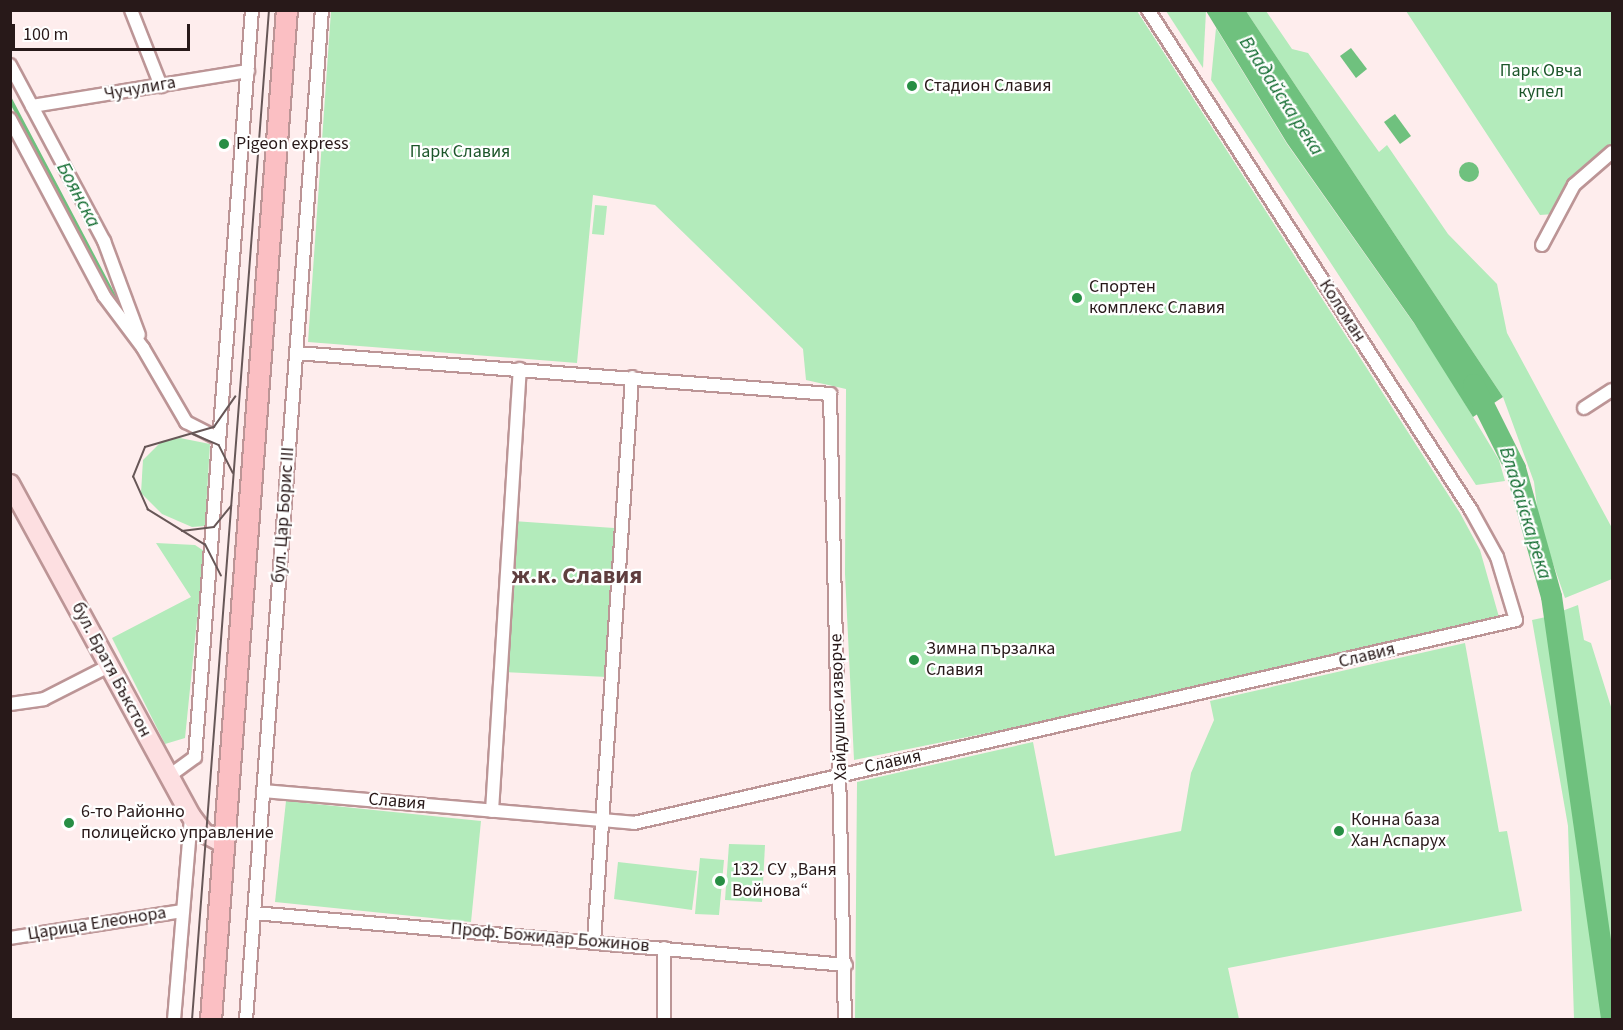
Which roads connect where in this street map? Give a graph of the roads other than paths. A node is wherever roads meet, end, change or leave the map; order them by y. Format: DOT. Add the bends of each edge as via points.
graph roads {
  1 [pos="131,10"];
  2 [pos="252,10"];
  3 [pos="287,10"];
  4 [pos="322,10"];
  5 [pos="1148,10"];
  6 [pos="10,65"];
  7 [pos="248,71"];
  8 [pos="161,86"];
  9 [pos="32,106"];
  10 [pos="10,119"];
  11 [pos="1612,152"];
  12 [pos="1542,245"];
  13 [pos="143,348"];
  14 [pos="296,353"];
  15 [pos="520,369"];
  16 [pos="632,377"];
  17 [pos="1612,390"];
  18 [pos="1584,408"];
  19 [pos="219,439"];
  20 [pos="10,484"];
  21 [pos="1516,620"];
  22 [pos="109,666"];
  23 [pos="10,704"];
  24 [pos="842,772"];
  25 [pos="169,776"];
  26 [pos="263,791"];
  27 [pos="492,811"];
  28 [pos="191,816"];
  29 [pos="603,820"];
  30 [pos="225,844"];
  31 [pos="183,911"];
  32 [pos="254,913"];
  33 [pos="10,938"];
  34 [pos="594,942"];
  35 [pos="664,948"];
  36 [pos="846,964"];
  37 [pos="174,1020"];
  38 [pos="211,1020"];
  39 [pos="246,1020"];
  40 [pos="664,1020"];
  41 [pos="845,1020"];
  1 -- 8 [label="street"];
  2 -- 7 [label="street"];
  3 -- 30 [label="main road, бул. Цар Борис III"];
  4 -- 14 [label="street, бул. Цар Борис III"];
  5 -- 21 [label="street, Коломан" via="1471,510 1497,557"];
  6 -- 9 [label="street"];
  7 -- 8 [label="street, Чучулига"];
  7 -- 19 [label="street"];
  8 -- 9 [label="street, Чучулига"];
  9 -- 13 [label="street" via="104,241"];
  10 -- 13 [label="street" via="104,296"];
  11 -- 12 [label="street" via="1574,185"];
  13 -- 19 [label="street" via="186,422"];
  14 -- 15 [label="street"];
  14 -- 26 [label="street, бул. Цар Борис III"];
  15 -- 16 [label="street"];
  15 -- 27 [label="street"];
  16 -- 24 [label="street, Хайдушко изворче" via="830,394"];
  16 -- 29 [label="street"];
  17 -- 18 [label="street"];
  19 -- 25 [label="street" via="195,757"];
  20 -- 22 [label="street, бул. Братя Бъкстон"];
  21 -- 24 [label="street, Славия" via="1178,702"];
  22 -- 23 [label="street" via="44,699"];
  22 -- 25 [label="street, бул. Братя Бъкстон"];
  24 -- 29 [label="street, Славия" via="634,823"];
  24 -- 36 [label="street, Хайдушко изворче"];
  25 -- 28 [label="street, бул. Братя Бъкстон"];
  26 -- 27 [label="street, Славия"];
  26 -- 32 [label="street, бул. Цар Борис III"];
  27 -- 29 [label="street, Славия"];
  28 -- 30 [label="street, бул. Братя Бъкстон" via="204,833"];
  28 -- 31 [label="street"];
  29 -- 34 [label="street"];
  30 -- 38 [label="main road, бул. Цар Борис III"];
  31 -- 33 [label="street, Царица Елеонора"];
  31 -- 37 [label="street"];
  32 -- 34 [label="street, Проф. Божидар Божинов"];
  32 -- 39 [label="street, бул. Цар Борис III"];
  34 -- 35 [label="street, Проф. Божидар Божинов"];
  35 -- 36 [label="street, Проф. Божидар Божинов"];
  35 -- 40 [label="street"];
  36 -- 41 [label="street, Хайдушко изворче"];
}
